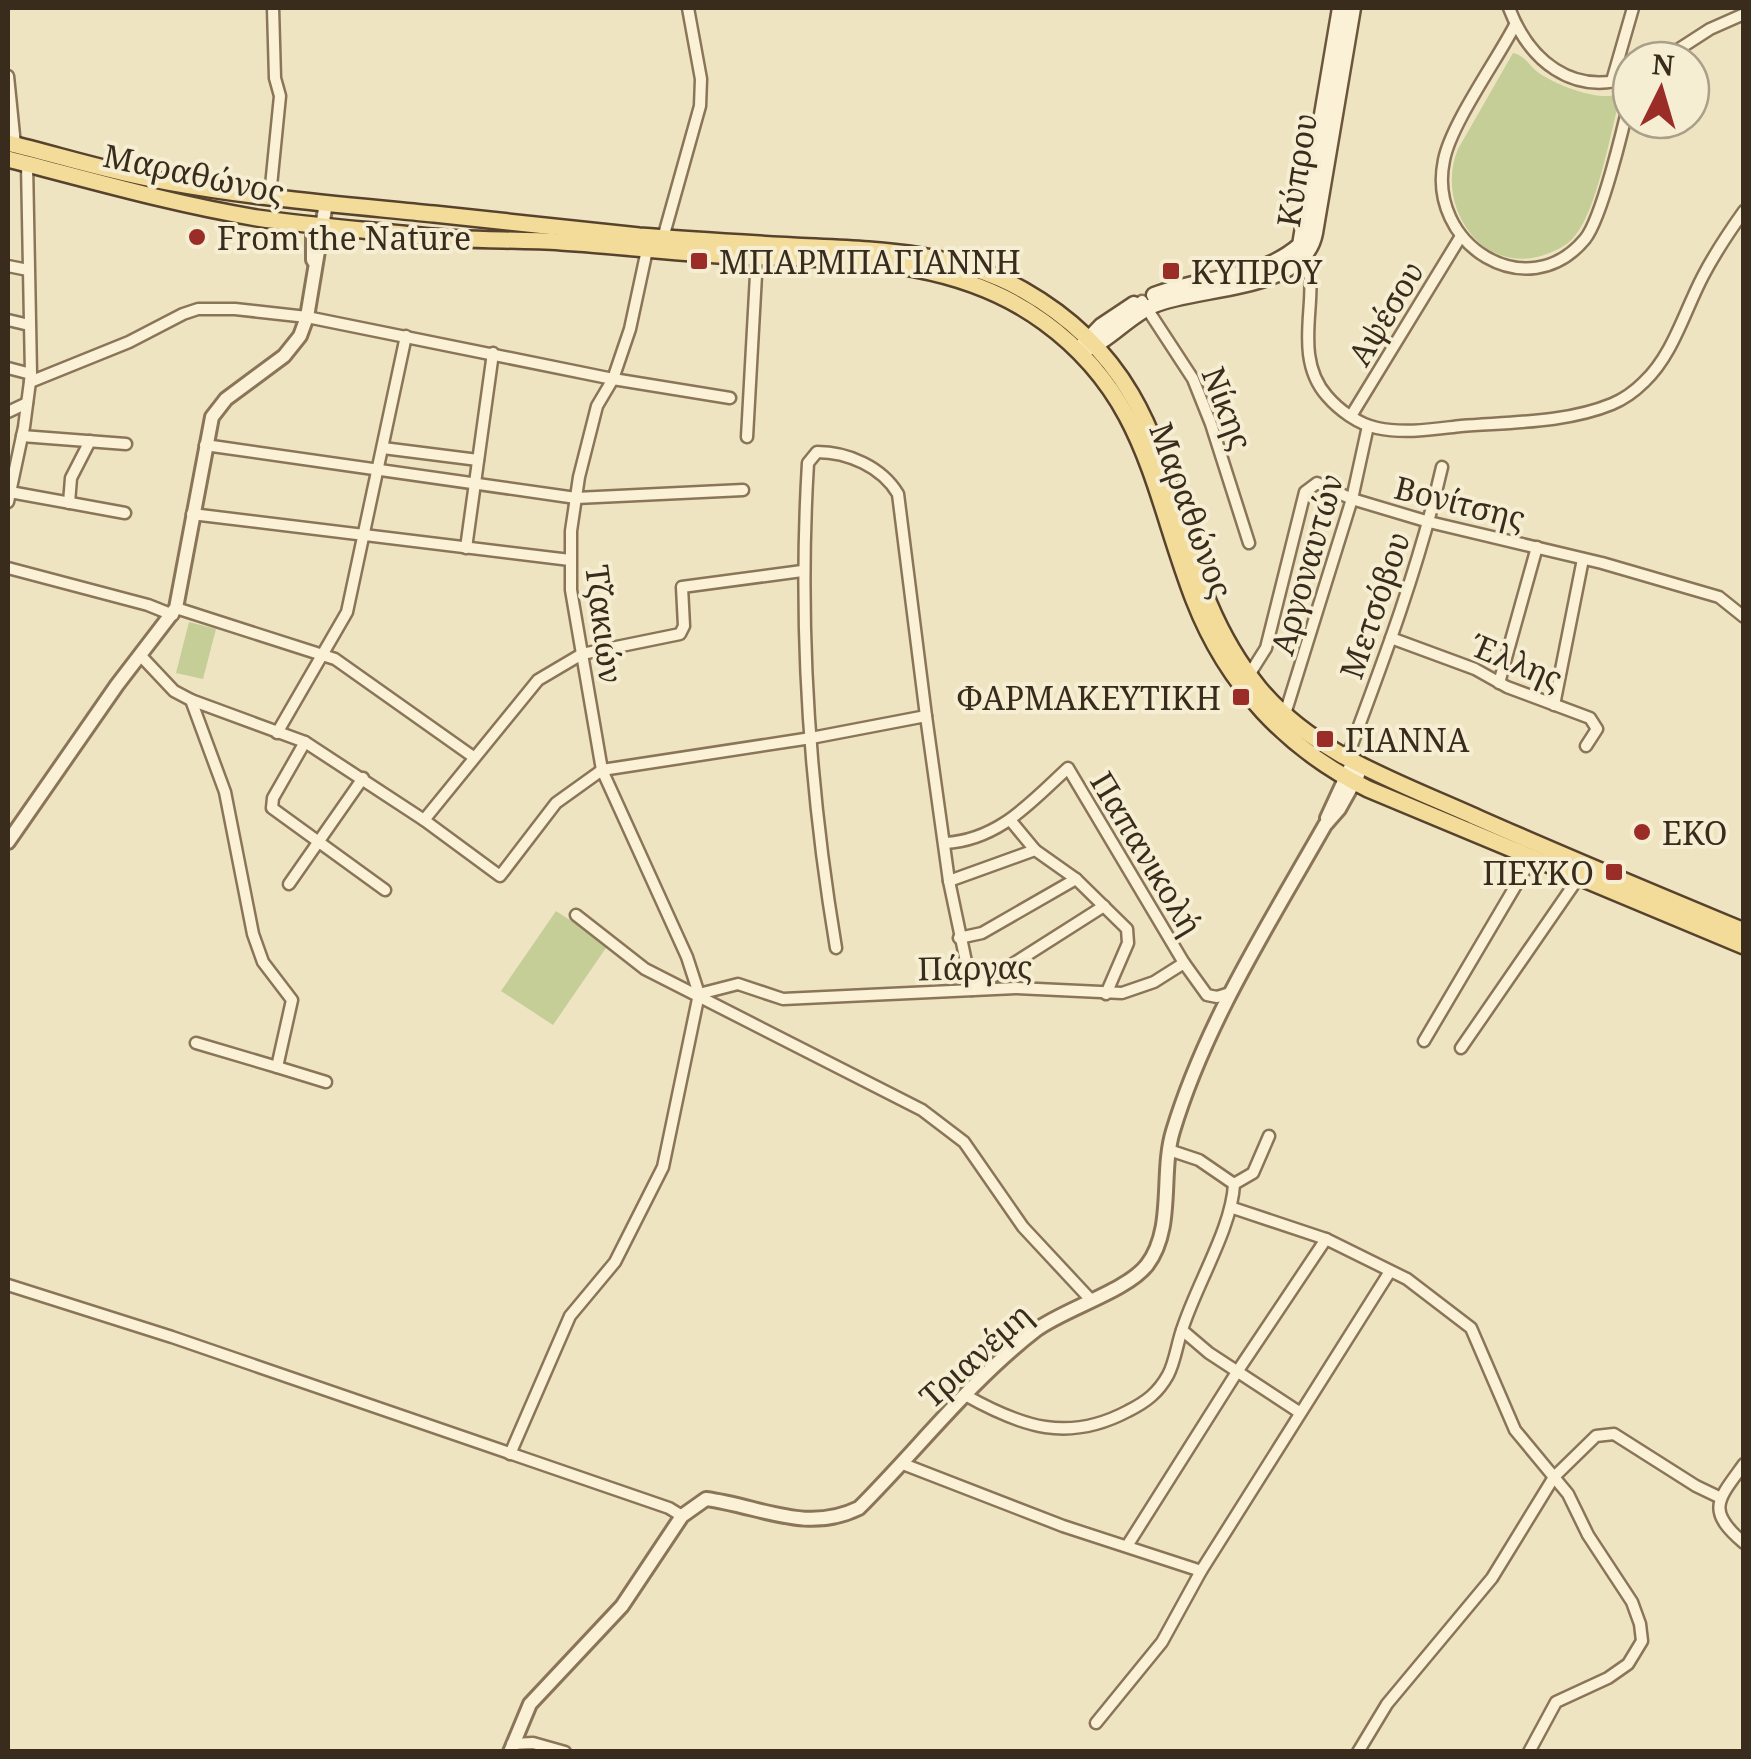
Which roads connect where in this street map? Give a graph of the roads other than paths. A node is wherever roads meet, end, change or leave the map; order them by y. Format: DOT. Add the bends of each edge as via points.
graph roads {
  1 [pos="272,8"];
  2 [pos="688,8"];
  3 [pos="1340,8"];
  4 [pos="1353,8"];
  5 [pos="1509,8"];
  6 [pos="1633,8"];
  7 [pos="1744,14"];
  8 [pos="1516,24"];
  9 [pos="1624,40"];
  10 [pos="1693,40"];
  11 [pos="8,76"];
  12 [pos="1611,81"];
  13 [pos="1618,140"];
  14 [pos="10,149"];
  15 [pos="27,164"];
  16 [pos="270,196"];
  17 [pos="1744,211"];
  18 [pos="322,218"];
  19 [pos="1461,236"];
  20 [pos="663,238"];
  21 [pos="647,250"];
  22 [pos="1300,254"];
  23 [pos="757,257"];
  24 [pos="8,266"];
  25 [pos="28,270"];
  26 [pos="1145,304"];
  27 [pos="307,317"];
  28 [pos="8,320"];
  29 [pos="29,326"];
  30 [pos="406,336"];
  31 [pos="1087,345"];
  32 [pos="492,353"];
  33 [pos="8,368"];
  34 [pos="30,378"];
  35 [pos="612,379"];
  36 [pos="730,398"];
  37 [pos="27,403"];
  38 [pos="8,412"];
  39 [pos="1351,416"];
  40 [pos="1368,426"];
  41 [pos="22,436"];
  42 [pos="747,437"];
  43 [pos="90,441"];
  44 [pos="126,444"];
  45 [pos="206,445"];
  46 [pos="383,448"];
  47 [pos="478,460"];
  48 [pos="1442,466"];
  49 [pos="378,471"];
  50 [pos="474,484"];
  51 [pos="743,490"];
  52 [pos="9,497"];
  53 [pos="576,498"];
  54 [pos="1352,498"];
  55 [pos="70,503"];
  56 [pos="125,513"];
  57 [pos="192,514"];
  58 [pos="1429,522"];
  59 [pos="366,536"];
  60 [pos="1249,544"];
  61 [pos="466,548"];
  62 [pos="1536,548"];
  63 [pos="1583,559"];
  64 [pos="570,560"];
  65 [pos="8,568"];
  66 [pos="802,571"];
  67 [pos="174,612"];
  68 [pos="1744,618"];
  69 [pos="1392,638"];
  70 [pos="582,654"];
  71 [pos="324,655"];
  72 [pos="141,656"];
  73 [pos="1249,676"];
  74 [pos="1499,682"];
  75 [pos="191,700"];
  76 [pos="1554,705"];
  77 [pos="1285,714"];
  78 [pos="926,716"];
  79 [pos="277,734"];
  80 [pos="811,738"];
  81 [pos="306,742"];
  82 [pos="1586,746"];
  83 [pos="472,756"];
  84 [pos="1355,762"];
  85 [pos="602,770"];
  86 [pos="363,778"];
  87 [pos="1350,780"];
  88 [pos="424,820"];
  89 [pos="1011,821"];
  90 [pos="319,841"];
  91 [pos="8,842"];
  92 [pos="945,843"];
  93 [pos="1035,850"];
  94 [pos="1532,858"];
  95 [pos="1579,877"];
  96 [pos="1076,879"];
  97 [pos="949,880"];
  98 [pos="288,884"];
  99 [pos="385,890"];
  100 [pos="1104,906"];
  101 [pos="576,915"];
  102 [pos="1742,927"];
  103 [pos="959,938"];
  104 [pos="1744,946"];
  105 [pos="836,948"];
  106 [pos="1184,963"];
  107 [pos="972,990"];
  108 [pos="1230,993"];
  109 [pos="699,994"];
  110 [pos="1106,994"];
  111 [pos="1424,1041"];
  112 [pos="196,1043"];
  113 [pos="1461,1048"];
  114 [pos="277,1068"];
  115 [pos="326,1082"];
  116 [pos="1269,1136"];
  117 [pos="1169,1150"];
  118 [pos="1234,1184"];
  119 [pos="1233,1208"];
  120 [pos="1326,1240"];
  121 [pos="1389,1273"];
  122 [pos="8,1286"];
  123 [pos="1092,1300"];
  124 [pos="1182,1330"];
  125 [pos="1236,1372"];
  126 [pos="965,1395"];
  127 [pos="1299,1412"];
  128 [pos="510,1454"];
  129 [pos="903,1464"];
  130 [pos="1744,1464"];
  131 [pos="1554,1477"];
  132 [pos="1721,1498"];
  133 [pos="682,1516"];
  134 [pos="1744,1543"];
  135 [pos="1127,1546"];
  136 [pos="1200,1571"];
  137 [pos="1096,1723"];
  138 [pos="511,1748"];
  139 [pos="565,1752"];
  140 [pos="1358,1752"];
  141 [pos="1530,1752"];
  1 -- 16 [label="street" via="280,96"];
  2 -- 20 [label="street" via="700,106"];
  3 -- 22 [label="main road, Κύπρου"];
  4 -- 22 [label="main road, Κύπρου" via="1315,234"];
  5 -- 8 [label="street"];
  6 -- 9 [label="street"];
  7 -- 10 [label="street"];
  8 -- 12 [label="street" via="1554,71"];
  8 -- 19 [label="street" via="1444,158 1443,194"];
  11 -- 14 [label="street"];
  13 -- 19 [label="street" via="1597,217 1574,250 1543,264 1514,267 1486,258"];
  14 -- 15 [label="main road, Μαραθώνος"];
  14 -- 16 [label="main road, Μαραθώνος"];
  15 -- 18 [label="main road, Μαραθώνος" via="209,208"];
  15 -- 25 [label="street"];
  16 -- 18 [label="main road, Μαραθώνος"];
  17 -- 40 [label="street" via="1657,366 1618,401 1524,422 1414,430"];
  18 -- 20 [label="main road, Μαραθώνος" via="503,221"];
  18 -- 21 [label="main road, Μαραθώνος" via="436,237"];
  18 -- 27 [label="street"];
  19 -- 39 [label="street, Αψέσου"];
  20 -- 31 [label="main road, Μαραθώνος" via="941,259 1021,288 1055,310"];
  21 -- 23 [label="main road, Μαραθώνος"];
  21 -- 35 [label="street, Τζακιών"];
  22 -- 26 [label="main road, Κύπρου" via="1178,287"];
  22 -- 39 [label="street" via="1310,273 1311,370 1325,394"];
  23 -- 31 [label="main road, Μαραθώνος" via="885,263 939,273 1014,302"];
  23 -- 42 [label="street"];
  24 -- 25 [label="street"];
  25 -- 29 [label="street"];
  26 -- 31 [label="main road, Κύπρου"];
  26 -- 60 [label="street, Νίκης" via="1202,399"];
  27 -- 30 [label="street"];
  27 -- 34 [label="street" via="198,309"];
  27 -- 45 [label="street" via="288,352 218,408"];
  28 -- 29 [label="street"];
  29 -- 34 [label="street"];
  30 -- 32 [label="street"];
  30 -- 46 [label="street"];
  31 -- 73 [label="main road, Μαραθώνος" via="1121,376 1144,416 1211,606"];
  31 -- 87 [label="main road, Μαραθώνος" via="1138,434 1194,600 1226,664 1283,734"];
  32 -- 35 [label="street"];
  32 -- 47 [label="street"];
  33 -- 34 [label="street"];
  34 -- 37 [label="street"];
  35 -- 36 [label="street"];
  35 -- 53 [label="street, Τζακιών" via="597,406"];
  37 -- 38 [label="street"];
  37 -- 41 [label="street"];
  39 -- 40 [label="street"];
  40 -- 54 [label="street, Αργοναυτών"];
  41 -- 43 [label="street"];
  41 -- 52 [label="street"];
  43 -- 44 [label="street"];
  43 -- 55 [label="street" via="70,478"];
  45 -- 49 [label="street"];
  45 -- 57 [label="street"];
  46 -- 47 [label="street"];
  46 -- 49 [label="street"];
  47 -- 50 [label="street"];
  48 -- 58 [label="street, Μετσόβου"];
  49 -- 50 [label="street"];
  49 -- 59 [label="street"];
  50 -- 53 [label="street"];
  50 -- 61 [label="street"];
  51 -- 53 [label="street"];
  52 -- 55 [label="street"];
  53 -- 64 [label="street, Τζακιών"];
  54 -- 58 [label="street, Βονίτσης"];
  54 -- 73 [label="street, Βονίτσης" via="1321,484 1305,492 1266,648"];
  54 -- 77 [label="street, Αργοναυτών"];
  55 -- 56 [label="street"];
  57 -- 59 [label="street"];
  57 -- 67 [label="street"];
  58 -- 62 [label="street, Βονίτσης"];
  58 -- 69 [label="street, Μετσόβου"];
  59 -- 61 [label="street"];
  59 -- 71 [label="street" via="347,612"];
  61 -- 64 [label="street"];
  62 -- 63 [label="street, Βονίτσης"];
  62 -- 74 [label="street"];
  63 -- 68 [label="street, Βονίτσης" via="1720,597"];
  63 -- 76 [label="street"];
  64 -- 70 [label="street, Τζακιών"];
  65 -- 67 [label="street"];
  66 -- 70 [label="street" via="682,587 680,634"];
  66 -- 78 [label="street" via="811,456 827,452 876,468 899,501"];
  66 -- 80 [label="street"];
  67 -- 71 [label="street"];
  67 -- 72 [label="street"];
  69 -- 74 [label="street, Έλλης"];
  69 -- 84 [label="street, Μετσόβου"];
  70 -- 83 [label="street" via="538,680"];
  70 -- 85 [label="street, Τζακιών"];
  71 -- 79 [label="street"];
  71 -- 83 [label="street"];
  72 -- 75 [label="street"];
  72 -- 91 [label="street"];
  73 -- 77 [label="main road, Μαραθώνος"];
  74 -- 76 [label="street, Έλλης"];
  75 -- 79 [label="street"];
  75 -- 114 [label="street" via="225,792 253,934 263,962 292,1000"];
  76 -- 82 [label="street, Έλλης" via="1596,723"];
  77 -- 84 [label="main road, Μαραθώνος"];
  78 -- 80 [label="street"];
  78 -- 92 [label="street"];
  79 -- 81 [label="street"];
  80 -- 85 [label="street"];
  80 -- 105 [label="street"];
  81 -- 86 [label="street"];
  81 -- 90 [label="street" via="272,804"];
  83 -- 88 [label="street"];
  84 -- 87 [label="street, Τριανέμη"];
  84 -- 102 [label="main road, Μαραθώνος" via="1546,849"];
  85 -- 88 [label="street" via="556,804 500,876"];
  85 -- 109 [label="street, Τζακιών"];
  86 -- 88 [label="street"];
  86 -- 90 [label="street"];
  87 -- 94 [label="main road, Μαραθώνος"];
  87 -- 108 [label="street, Τριανέμη"];
  89 -- 92 [label="street" via="970,840"];
  89 -- 93 [label="street"];
  89 -- 106 [label="street, Παπανικολή" via="1068,768"];
  90 -- 98 [label="street"];
  90 -- 99 [label="street"];
  92 -- 97 [label="street"];
  93 -- 96 [label="street"];
  93 -- 97 [label="street"];
  94 -- 95 [label="main road, Μαραθώνος"];
  94 -- 111 [label="street"];
  95 -- 104 [label="main road, Μαραθώνος"];
  95 -- 113 [label="street"];
  96 -- 100 [label="street"];
  96 -- 103 [label="street"];
  97 -- 103 [label="street"];
  100 -- 107 [label="street"];
  100 -- 110 [label="street" via="1124,924 1128,938"];
  101 -- 109 [label="street" via="645,969"];
  103 -- 107 [label="street"];
  106 -- 108 [label="street" via="1206,996"];
  106 -- 110 [label="street, Πάργας" via="1140,988"];
  107 -- 109 [label="street, Πάργας" via="783,999 738,984"];
  107 -- 110 [label="street, Πάργας"];
  108 -- 117 [label="street, Τριανέμη"];
  109 -- 123 [label="street" via="948,1128 1023,1227"];
  109 -- 128 [label="street" via="663,1167 615,1262 570,1316"];
  112 -- 114 [label="street"];
  114 -- 115 [label="street"];
  116 -- 118 [label="street" via="1252,1173"];
  117 -- 118 [label="street" via="1199,1160"];
  117 -- 123 [label="street, Τριανέμη" via="1158,1242 1146,1266"];
  118 -- 119 [label="street"];
  119 -- 120 [label="street"];
  119 -- 124 [label="street"];
  120 -- 121 [label="street"];
  120 -- 125 [label="street"];
  121 -- 127 [label="street"];
  121 -- 131 [label="street" via="1426,1290 1471,1328 1515,1430"];
  122 -- 128 [label="street"];
  123 -- 126 [label="street, Τριανέμη" via="1038,1329"];
  124 -- 125 [label="street"];
  124 -- 126 [label="street" via="1169,1373 1153,1397 1106,1423 1057,1430"];
  125 -- 127 [label="street"];
  125 -- 135 [label="street"];
  126 -- 129 [label="street, Τριανέμη"];
  127 -- 136 [label="street"];
  128 -- 133 [label="street"];
  129 -- 133 [label="street, Τριανέμη" via="859,1508 837,1518 772,1514 706,1499"];
  129 -- 135 [label="street"];
  130 -- 132 [label="street"];
  131 -- 132 [label="street" via="1596,1436 1608,1433"];
  131 -- 140 [label="street" via="1492,1578 1397,1690"];
  131 -- 141 [label="street" via="1632,1602 1642,1641 1628,1664 1556,1702"];
  132 -- 134 [label="street" via="1723,1524"];
  133 -- 138 [label="street" via="622,1606 530,1704"];
  135 -- 136 [label="street"];
  136 -- 137 [label="street" via="1162,1642"];
  138 -- 139 [label="street" via="533,1743"];
}
